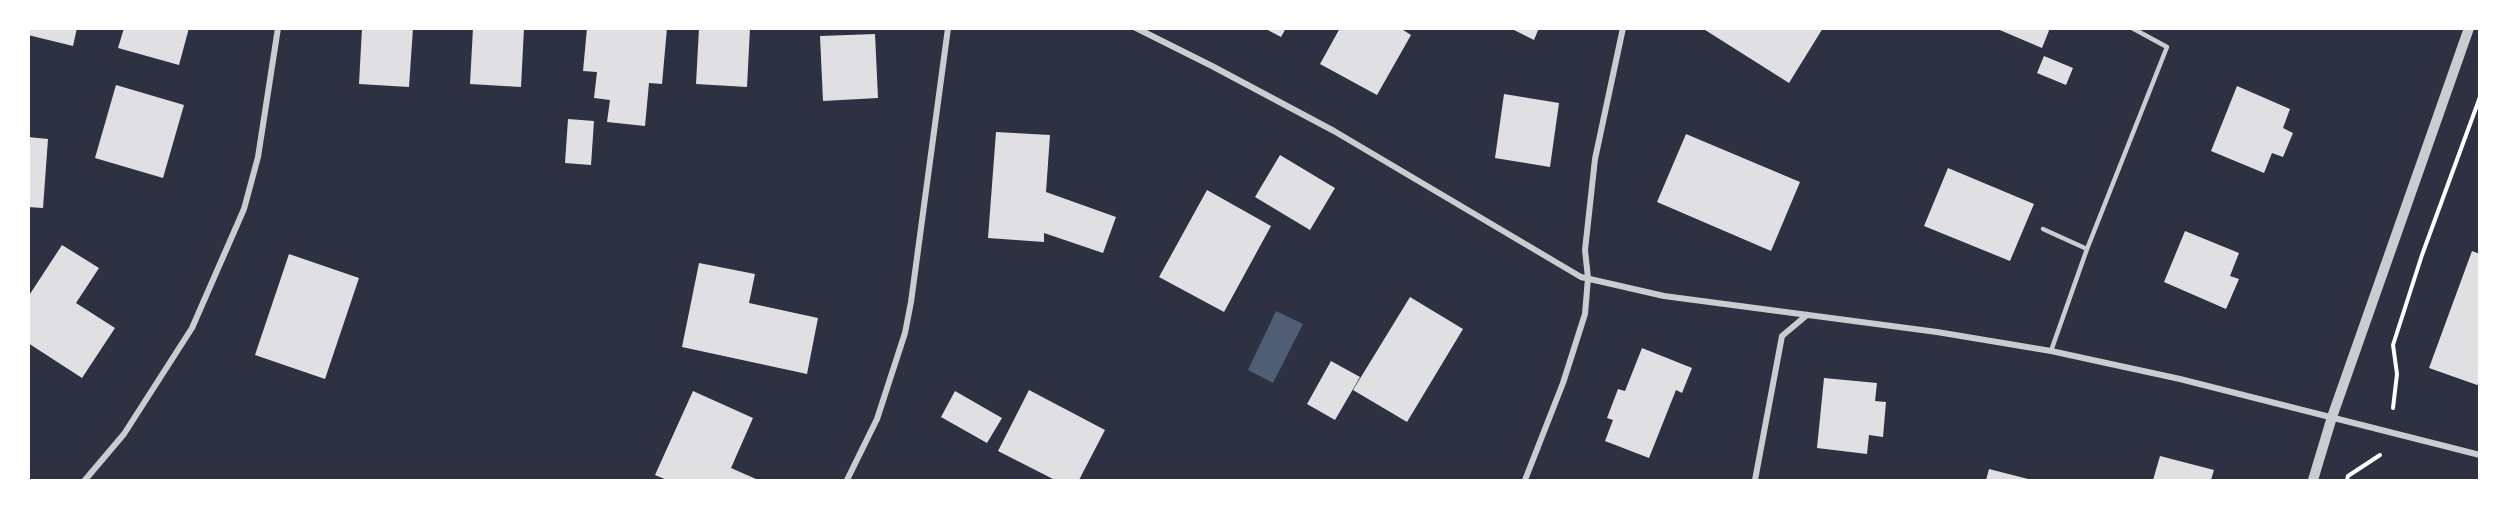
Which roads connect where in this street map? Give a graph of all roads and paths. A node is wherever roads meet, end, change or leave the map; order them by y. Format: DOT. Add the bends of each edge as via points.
graph roads {
  1 [pos="278,28"];
  2 [pos="948,28"];
  3 [pos="1136,28"];
  4 [pos="1623,28"];
  5 [pos="2132,28"];
  6 [pos="2469,28"];
  7 [pos="2480,98"];
  8 [pos="2043,230"];
  9 [pos="2087,249"];
  10 [pos="1588,278"];
  11 [pos="1807,315"];
  12 [pos="2051,351"];
  13 [pos="2332,417"];
  14 [pos="2390,432"];
  15 [pos="2480,455"];
  16 [pos="86,480"];
  17 [pos="847,480"];
  18 [pos="1525,480"];
  19 [pos="1755,480"];
  20 [pos="2313,480"];
  21 [pos="2347,480"];
  1 -- 16 [label="street" via="258,157 244,209 192,328 124,434"];
  2 -- 17 [label="street" via="912,302 877,419"];
  3 -- 10 [label="street" via="1334,131 1540,254"];
  4 -- 10 [label="street" via="1595,159 1585,250"];
  5 -- 9 [label="lane" via="2167,47"];
  6 -- 13 [label="street"];
  7 -- 14 [label="path" via="2393,345 2397,374"];
  8 -- 9 [label="lane"];
  9 -- 12 [label="lane"];
  10 -- 11 [label="street" via="1664,296"];
  10 -- 18 [label="street" via="1585,314"];
  11 -- 12 [label="street"];
  11 -- 19 [label="street" via="1782,336"];
  12 -- 13 [label="street"];
  13 -- 14 [label="street"];
  13 -- 20 [label="street"];
  14 -- 15 [label="street"];
  14 -- 21 [label="path" via="2384,453"];
}
